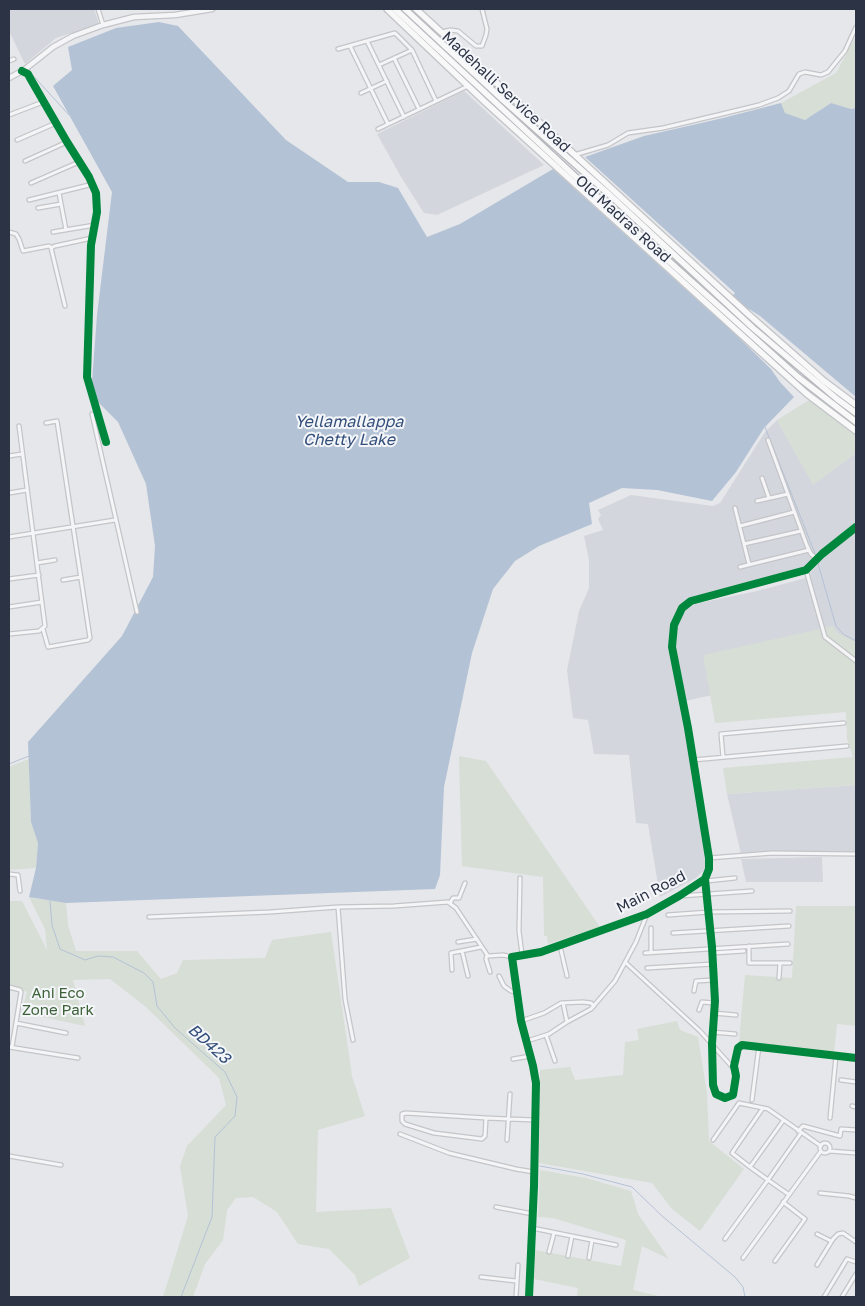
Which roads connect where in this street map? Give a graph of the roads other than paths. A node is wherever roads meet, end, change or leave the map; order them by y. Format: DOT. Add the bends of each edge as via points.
graph roads {
  1 [pos="98,9"];
  2 [pos="210,9"];
  3 [pos="387,9"];
  4 [pos="396,9"];
  5 [pos="405,9"];
  6 [pos="416,9"];
  7 [pos="482,9"];
  8 [pos="102,25"];
  9 [pos="856,27"];
  10 [pos="442,32"];
  11 [pos="368,41"];
  12 [pos="350,46"];
  13 [pos="338,49"];
  14 [pos="412,50"];
  15 [pos="394,58"];
  16 [pos="14,59"];
  17 [pos="9,61"];
  18 [pos="379,65"];
  19 [pos="23,71"];
  20 [pos="9,78"];
  21 [pos="387,81"];
  22 [pos="469,86"];
  23 [pos="371,89"];
  24 [pos="362,93"];
  25 [pos="436,101"];
  26 [pos="44,102"];
  27 [pos="419,109"];
  28 [pos="9,115"];
  29 [pos="404,117"];
  30 [pos="56,123"];
  31 [pos="388,124"];
  32 [pos="378,129"];
  33 [pos="16,140"];
  34 [pos="67,142"];
  35 [pos="574,155"];
  36 [pos="25,161"];
  37 [pos="79,162"];
  38 [pos="31,183"];
  39 [pos="93,184"];
  40 [pos="587,190"];
  41 [pos="59,193"];
  42 [pos="29,200"];
  43 [pos="61,204"];
  44 [pos="38,208"];
  45 [pos="95,225"];
  46 [pos="66,230"];
  47 [pos="9,232"];
  48 [pos="54,232"];
  49 [pos="92,238"];
  50 [pos="52,248"];
  51 [pos="65,306"];
  52 [pos="720,306"];
  53 [pos="741,321"];
  54 [pos="856,405"];
  55 [pos="856,413"];
  56 [pos="92,414"];
  57 [pos="856,422"];
  58 [pos="46,423"];
  59 [pos="19,426"];
  60 [pos="856,430"];
  61 [pos="768,440"];
  62 [pos="106,442"];
  63 [pos="22,454"];
  64 [pos="9,456"];
  65 [pos="762,478"];
  66 [pos="27,490"];
  67 [pos="9,493"];
  68 [pos="788,494"];
  69 [pos="769,498"];
  70 [pos="757,501"];
  71 [pos="735,508"];
  72 [pos="794,512"];
  73 [pos="116,520"];
  74 [pos="740,526"];
  75 [pos="73,527"];
  76 [pos="856,527"];
  77 [pos="801,531"];
  78 [pos="33,533"];
  79 [pos="9,537"];
  80 [pos="744,544"];
  81 [pos="809,550"];
  82 [pos="818,559"];
  83 [pos="55,560"];
  84 [pos="37,563"];
  85 [pos="749,564"];
  86 [pos="740,566"];
  87 [pos="806,570"];
  88 [pos="39,575"];
  89 [pos="81,578"];
  90 [pos="9,579"];
  91 [pos="62,580"];
  92 [pos="42,602"];
  93 [pos="9,607"];
  94 [pos="137,612"];
  95 [pos="43,629"];
  96 [pos="9,634"];
  97 [pos="856,661"];
  98 [pos="844,723"];
  99 [pos="847,746"];
  100 [pos="723,757"];
  101 [pos="693,760"];
  102 [pos="856,854"];
  103 [pos="709,858"];
  104 [pos="9,874"];
  105 [pos="520,878"];
  106 [pos="735,878"];
  107 [pos="706,880"];
  108 [pos="465,883"];
  109 [pos="752,890"];
  110 [pos="20,891"];
  111 [pos="707,894"];
  112 [pos="679,896"];
  113 [pos="450,903"];
  114 [pos="338,906"];
  115 [pos="790,911"];
  116 [pos="709,912"];
  117 [pos="646,914"];
  118 [pos="668,916"];
  119 [pos="149,917"];
  120 [pos="789,926"];
  121 [pos="650,928"];
  122 [pos="711,930"];
  123 [pos="673,933"];
  124 [pos="477,939"];
  125 [pos="458,942"];
  126 [pos="788,944"];
  127 [pos="560,946"];
  128 [pos="749,946"];
  129 [pos="482,947"];
  130 [pos="712,947"];
  131 [pos="462,951"];
  132 [pos="744,951"];
  133 [pos="651,952"];
  134 [pos="645,953"];
  135 [pos="713,953"];
  136 [pos="487,954"];
  137 [pos="522,954"];
  138 [pos="512,957"];
  139 [pos="626,963"];
  140 [pos="780,963"];
  141 [pos="790,963"];
  142 [pos="713,964"];
  143 [pos="647,968"];
  144 [pos="452,970"];
  145 [pos="490,972"];
  146 [pos="468,976"];
  147 [pos="499,976"];
  148 [pos="568,976"];
  149 [pos="778,978"];
  150 [pos="714,980"];
  151 [pos="9,987"];
  152 [pos="694,991"];
  153 [pos="517,992"];
  154 [pos="562,1003"];
  155 [pos="714,1003"];
  156 [pos="594,1006"];
  157 [pos="700,1010"];
  158 [pos="713,1013"];
  159 [pos="736,1016"];
  160 [pos="521,1021"];
  161 [pos="567,1022"];
  162 [pos="16,1023"];
  163 [pos="712,1032"];
  164 [pos="66,1033"];
  165 [pos="735,1034"];
  166 [pos="546,1035"];
  167 [pos="353,1040"];
  168 [pos="527,1042"];
  169 [pos="712,1044"];
  170 [pos="759,1046"];
  171 [pos="10,1047"];
  172 [pos="531,1056"];
  173 [pos="836,1056"];
  174 [pos="78,1058"];
  175 [pos="856,1058"];
  176 [pos="513,1059"];
  177 [pos="555,1061"];
  178 [pos="735,1069"];
  179 [pos="841,1080"];
  180 [pos="856,1082"];
  181 [pos="510,1094"];
  182 [pos="752,1100"];
  183 [pos="763,1108"];
  184 [pos="486,1118"];
  185 [pos="830,1118"];
  186 [pos="508,1119"];
  187 [pos="535,1120"];
  188 [pos="783,1121"];
  189 [pos="856,1130"];
  190 [pos="799,1132"];
  191 [pos="400,1134"];
  192 [pos="507,1140"];
  193 [pos="713,1140"];
  194 [pos="821,1148"];
  195 [pos="829,1151"];
  196 [pos="856,1153"];
  197 [pos="9,1156"];
  198 [pos="61,1165"];
  199 [pos="750,1167"];
  200 [pos="534,1172"];
  201 [pos="768,1180"];
  202 [pos="788,1194"];
  203 [pos="820,1194"];
  204 [pos="856,1198"];
  205 [pos="783,1202"];
  206 [pos="496,1207"];
  207 [pos="533,1214"];
  208 [pos="532,1228"];
  209 [pos="554,1233"];
  210 [pos="817,1234"];
  211 [pos="572,1236"];
  212 [pos="725,1238"];
  213 [pos="592,1240"];
  214 [pos="832,1241"];
  215 [pos="856,1242"];
  216 [pos="616,1245"];
  217 [pos="549,1252"];
  218 [pos="568,1256"];
  219 [pos="589,1258"];
  220 [pos="743,1258"];
  221 [pos="775,1261"];
  222 [pos="856,1262"];
  223 [pos="518,1265"];
  224 [pos="818,1265"];
  225 [pos="856,1274"];
  226 [pos="481,1276"];
  227 [pos="516,1281"];
  228 [pos="516,1297"];
  229 [pos="528,1297"];
  230 [pos="824,1297"];
  231 [pos="842,1297"];
  1 -- 8 [label="street"];
  2 -- 8 [label="street" via="134,17"];
  3 -- 22 [label="main road"];
  4 -- 40 [label="main road, Old Madras Road"];
  5 -- 52 [label="main road, Old Madras Road" via="612,197"];
  6 -- 10 [label="main road, Madehalli Service Road"];
  7 -- 10 [label="street" via="487,29 482,46 476,46 458,31"];
  8 -- 19 [label="street" via="53,47"];
  9 -- 35 [label="street" via="845,50 828,72 821,75 799,74 789,91 778,98 663,128 628,133 602,148"];
  10 -- 35 [label="main road, Madehalli Service Road"];
  11 -- 12 [label="street"];
  11 -- 14 [label="street" via="395,34"];
  11 -- 18 [label="street"];
  12 -- 13 [label="street"];
  12 -- 23 [label="street"];
  14 -- 15 [label="street"];
  14 -- 25 [label="street"];
  15 -- 18 [label="street"];
  15 -- 27 [label="street"];
  16 -- 17 [label="street"];
  18 -- 21 [label="street"];
  19 -- 20 [label="street"];
  19 -- 26 [label="street"];
  21 -- 23 [label="street"];
  21 -- 29 [label="street"];
  22 -- 25 [label="street"];
  22 -- 40 [label="main road"];
  23 -- 24 [label="street"];
  23 -- 31 [label="street"];
  25 -- 27 [label="street"];
  26 -- 28 [label="street"];
  26 -- 30 [label="street"];
  27 -- 29 [label="street"];
  29 -- 31 [label="street"];
  30 -- 33 [label="street"];
  30 -- 34 [label="street"];
  31 -- 32 [label="street"];
  34 -- 36 [label="street"];
  34 -- 37 [label="street"];
  35 -- 53 [label="main road, Madehalli Service Road" via="727,294"];
  37 -- 38 [label="street"];
  37 -- 39 [label="street"];
  39 -- 41 [label="street"];
  39 -- 45 [label="street" via="97,212"];
  40 -- 52 [label="main road, Old Madras Road"];
  41 -- 42 [label="street"];
  41 -- 43 [label="street"];
  43 -- 44 [label="street"];
  43 -- 46 [label="street"];
  45 -- 46 [label="street"];
  45 -- 49 [label="street"];
  46 -- 48 [label="street"];
  47 -- 50 [label="street" via="16,234 23,251"];
  49 -- 50 [label="street"];
  49 -- 62 [label="street" via="87,378"];
  50 -- 51 [label="street"];
  52 -- 53 [label="main road, Old Madras Road"];
  53 -- 54 [label="main road"];
  53 -- 55 [label="main road, Old Madras Road"];
  53 -- 57 [label="main road, Old Madras Road" via="798,377"];
  53 -- 60 [label="main road" via="807,394"];
  56 -- 73 [label="street"];
  58 -- 75 [label="street" via="58,421"];
  59 -- 63 [label="street"];
  61 -- 68 [label="street"];
  63 -- 64 [label="street"];
  63 -- 66 [label="street"];
  65 -- 69 [label="street"];
  66 -- 67 [label="street"];
  66 -- 78 [label="street"];
  68 -- 69 [label="street"];
  68 -- 72 [label="street"];
  69 -- 70 [label="street"];
  71 -- 74 [label="street"];
  72 -- 74 [label="street"];
  72 -- 77 [label="street"];
  73 -- 75 [label="street"];
  73 -- 94 [label="street"];
  74 -- 80 [label="street"];
  75 -- 78 [label="street"];
  75 -- 89 [label="street"];
  76 -- 82 [label="street, Main Road"];
  77 -- 80 [label="street"];
  77 -- 81 [label="street"];
  78 -- 79 [label="street"];
  78 -- 84 [label="street"];
  80 -- 85 [label="street"];
  81 -- 82 [label="street"];
  81 -- 85 [label="street"];
  82 -- 87 [label="street, Main Road"];
  83 -- 84 [label="street"];
  84 -- 88 [label="street"];
  85 -- 86 [label="street"];
  87 -- 97 [label="street" via="825,637"];
  87 -- 101 [label="street, Main Road" via="692,601 682,608 674,625 672,647"];
  88 -- 90 [label="street"];
  88 -- 92 [label="street"];
  89 -- 91 [label="street"];
  89 -- 95 [label="street" via="89,639 48,646"];
  92 -- 93 [label="street"];
  92 -- 95 [label="street"];
  95 -- 96 [label="street"];
  98 -- 100 [label="street" via="721,734"];
  99 -- 100 [label="street"];
  100 -- 101 [label="street"];
  101 -- 103 [label="street, Main Road"];
  102 -- 103 [label="street" via="772,853"];
  103 -- 107 [label="street, Main Road"];
  104 -- 110 [label="street" via="18,875"];
  105 -- 137 [label="street"];
  106 -- 107 [label="street"];
  107 -- 111 [label="street"];
  107 -- 112 [label="street, Main Road"];
  108 -- 113 [label="street" via="459,898 453,898"];
  109 -- 111 [label="street"];
  111 -- 112 [label="street"];
  111 -- 116 [label="street"];
  112 -- 117 [label="street, Main Road"];
  113 -- 114 [label="street"];
  113 -- 124 [label="street"];
  114 -- 119 [label="street"];
  114 -- 167 [label="street" via="345,999"];
  115 -- 116 [label="street"];
  116 -- 118 [label="street"];
  116 -- 122 [label="street"];
  117 -- 127 [label="street, Main Road"];
  117 -- 139 [label="street"];
  120 -- 122 [label="street"];
  121 -- 133 [label="street"];
  122 -- 123 [label="street"];
  122 -- 130 [label="street"];
  124 -- 125 [label="street"];
  124 -- 129 [label="street"];
  126 -- 128 [label="street"];
  127 -- 137 [label="street, Main Road"];
  127 -- 148 [label="street"];
  128 -- 130 [label="street"];
  128 -- 140 [label="street" via="749,963"];
  129 -- 131 [label="street"];
  129 -- 136 [label="street"];
  130 -- 133 [label="street"];
  130 -- 135 [label="street"];
  131 -- 144 [label="street" via="450,953"];
  131 -- 146 [label="street"];
  132 -- 135 [label="street"];
  133 -- 134 [label="street"];
  135 -- 142 [label="street"];
  136 -- 138 [label="street"];
  136 -- 145 [label="street"];
  137 -- 138 [label="street, Main Road"];
  138 -- 153 [label="street"];
  139 -- 156 [label="street"];
  139 -- 169 [label="street"];
  140 -- 141 [label="street"];
  140 -- 149 [label="street"];
  142 -- 143 [label="street"];
  142 -- 150 [label="street"];
  147 -- 153 [label="street" via="504,986"];
  150 -- 152 [label="street" via="696,981"];
  150 -- 155 [label="street"];
  151 -- 162 [label="street" via="21,991"];
  153 -- 160 [label="street"];
  154 -- 156 [label="street"];
  154 -- 160 [label="street"];
  154 -- 161 [label="street"];
  155 -- 157 [label="street" via="702,1002"];
  155 -- 158 [label="street"];
  156 -- 161 [label="street"];
  158 -- 159 [label="street"];
  158 -- 163 [label="street"];
  160 -- 168 [label="street"];
  161 -- 166 [label="street"];
  162 -- 164 [label="street"];
  162 -- 171 [label="street"];
  163 -- 165 [label="street"];
  163 -- 169 [label="street"];
  166 -- 168 [label="street"];
  166 -- 177 [label="street"];
  168 -- 172 [label="street"];
  169 -- 178 [label="street"];
  169 -- 178 [label="street" via="713,1085 718,1096 733,1095"];
  170 -- 173 [label="street"];
  170 -- 178 [label="street" via="739,1046"];
  170 -- 182 [label="street"];
  171 -- 174 [label="street"];
  172 -- 176 [label="street"];
  172 -- 187 [label="street" via="536,1082"];
  173 -- 175 [label="street"];
  173 -- 185 [label="street"];
  179 -- 180 [label="street"];
  181 -- 186 [label="street"];
  183 -- 188 [label="street"];
  183 -- 193 [label="street" via="739,1103"];
  183 -- 199 [label="street" via="732,1153"];
  184 -- 184 [label="street" via="482,1139 434,1133 405,1124 402,1114"];
  184 -- 186 [label="street"];
  186 -- 187 [label="street"];
  186 -- 192 [label="street"];
  187 -- 200 [label="street"];
  188 -- 190 [label="street"];
  188 -- 199 [label="street"];
  189 -- 190 [label="street" via="842,1129 840,1136 802,1126"];
  190 -- 194 [label="street"];
  190 -- 201 [label="street"];
  191 -- 200 [label="street" via="449,1153"];
  194 -- 195 [label="street" via="825,1153"];
  194 -- 195 [label="street" via="828,1144"];
  194 -- 202 [label="street"];
  195 -- 196 [label="street"];
  197 -- 198 [label="street"];
  199 -- 201 [label="street"];
  200 -- 207 [label="street"];
  201 -- 202 [label="street"];
  201 -- 212 [label="street"];
  202 -- 205 [label="street"];
  203 -- 204 [label="street"];
  205 -- 220 [label="street"];
  205 -- 221 [label="street" via="805,1219"];
  206 -- 207 [label="street"];
  207 -- 208 [label="street"];
  208 -- 209 [label="street"];
  208 -- 229 [label="street"];
  209 -- 211 [label="street"];
  209 -- 217 [label="street"];
  210 -- 214 [label="street"];
  211 -- 213 [label="street"];
  211 -- 218 [label="street"];
  213 -- 216 [label="street"];
  213 -- 219 [label="street"];
  214 -- 215 [label="street" via="843,1233"];
  214 -- 224 [label="street"];
  222 -- 230 [label="street" via="847,1259"];
  223 -- 227 [label="street"];
  225 -- 231 [label="street"];
  226 -- 227 [label="street"];
  227 -- 228 [label="street"];
}
